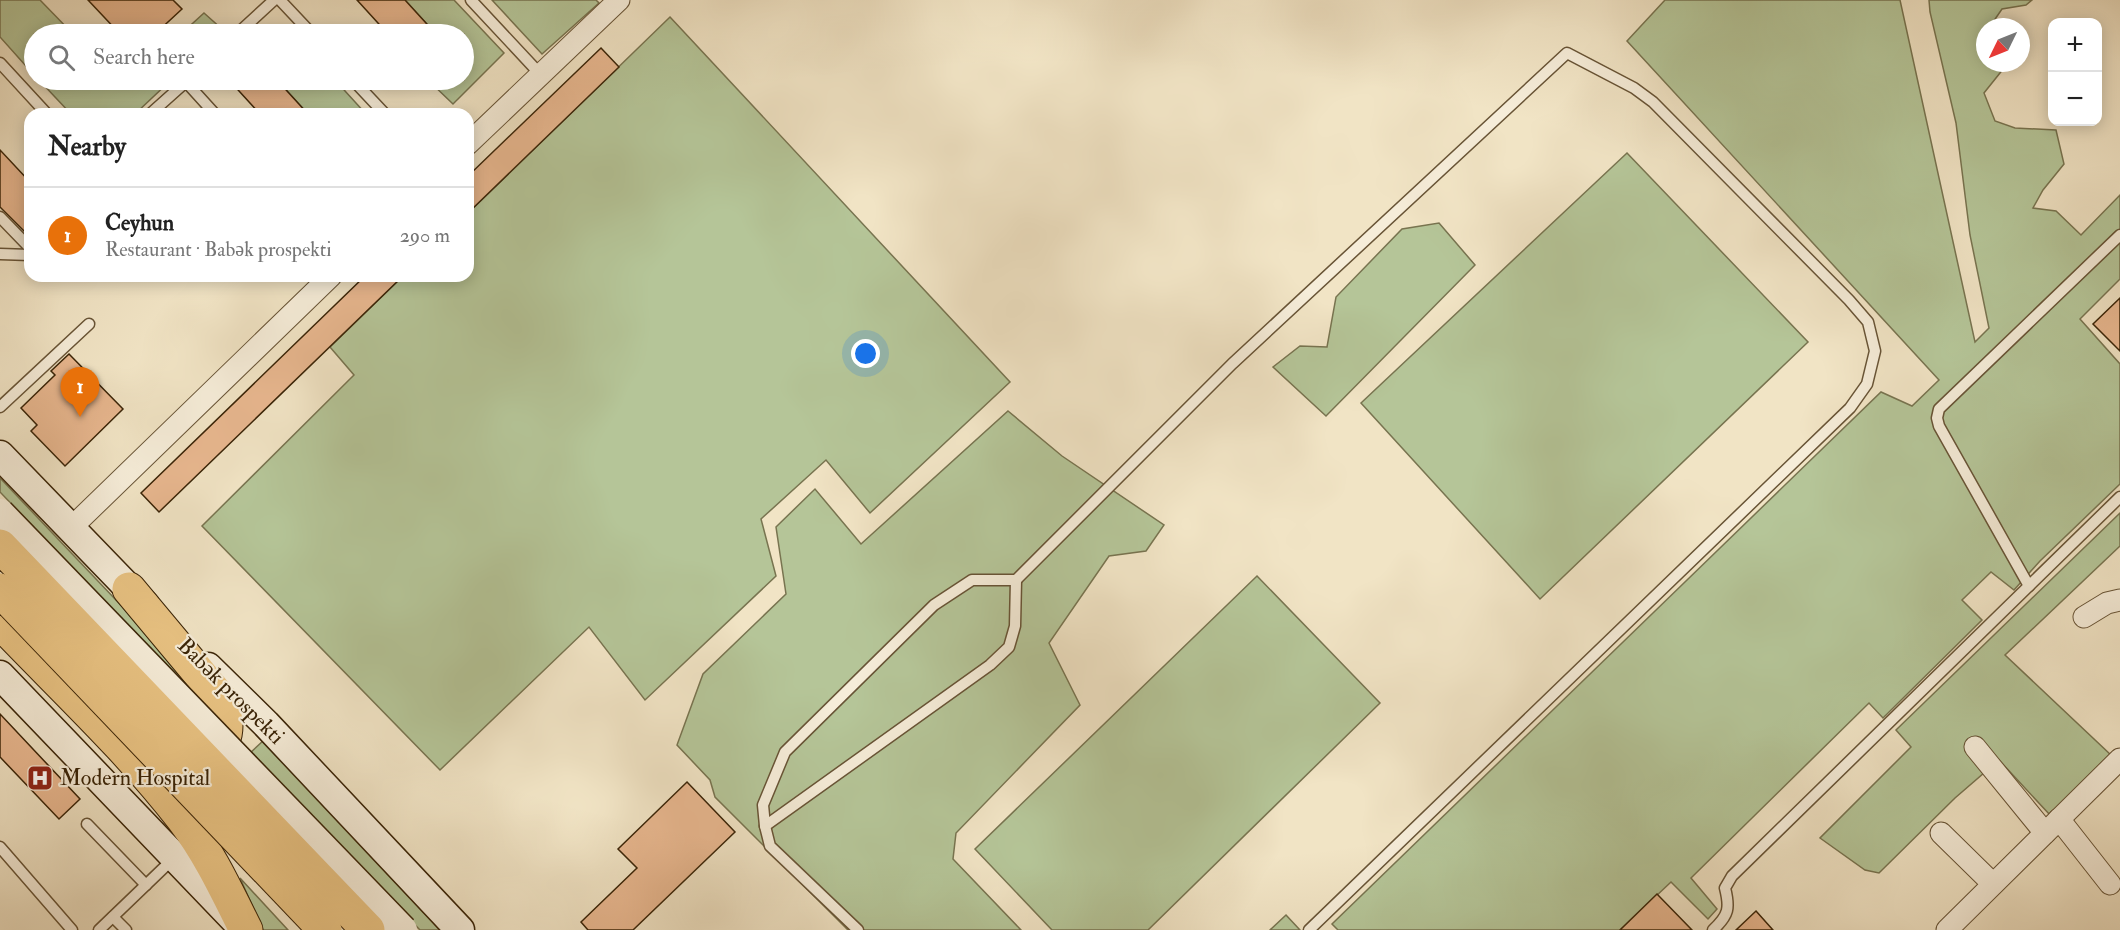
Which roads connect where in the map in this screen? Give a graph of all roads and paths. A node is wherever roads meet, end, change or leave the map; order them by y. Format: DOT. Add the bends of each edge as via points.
graph roads {
  1 [pos="274,0"];
  2 [pos="280,0"];
  3 [pos="471,0"];
  4 [pos="619,0"];
  5 [pos="248,24"];
  6 [pos="303,24"];
  7 [pos="0,63"];
  8 [pos="540,74"];
  9 [pos="24,89"];
  10 [pos="25,90"];
  11 [pos="177,90"];
  12 [pos="195,90"];
  13 [pos="362,90"];
  14 [pos="41,108"];
  15 [pos="157,108"];
  16 [pos="210,108"];
  17 [pos="379,108"];
  18 [pos="474,138"];
  19 [pos="0,217"];
  20 [pos="2120,235"];
  21 [pos="24,242"];
  22 [pos="0,254"];
  23 [pos="24,255"];
  24 [pos="325,282"];
  25 [pos="89,324"];
  26 [pos="0,407"];
  27 [pos="0,455"];
  28 [pos="2120,497"];
  29 [pos="0,513"];
  30 [pos="71,528"];
  31 [pos="0,546"];
  32 [pos="1016,580"];
  33 [pos="2029,586"];
  34 [pos="129,589"];
  35 [pos="0,590"];
  36 [pos="2120,600"];
  37 [pos="2084,617"];
  38 [pos="0,622"];
  39 [pos="0,675"];
  40 [pos="1975,747"];
  41 [pos="129,757"];
  42 [pos="2120,759"];
  43 [pos="87,824"];
  44 [pos="765,826"];
  45 [pos="2052,826"];
  46 [pos="1941,832"];
  47 [pos="0,847"];
  48 [pos="175,857"];
  49 [pos="1993,884"];
  50 [pos="2110,884"];
  51 [pos="146,885"];
  52 [pos="113,916"];
  53 [pos="1314,928"];
  54 [pos="72,930"];
  55 [pos="99,930"];
  56 [pos="126,930"];
  57 [pos="246,930"];
  58 [pos="325,930"];
  59 [pos="368,930"];
  60 [pos="403,930"];
  61 [pos="459,930"];
  62 [pos="858,930"];
  63 [pos="1713,930"];
  64 [pos="1947,930"];
  1 -- 5 [label="lane"];
  2 -- 6 [label="lane"];
  3 -- 8 [label="lane"];
  4 -- 8 [label="street"];
  7 -- 9 [label="lane"];
  8 -- 18 [label="street"];
  10 -- 14 [label="lane"];
  11 -- 15 [label="lane"];
  12 -- 16 [label="lane"];
  13 -- 17 [label="lane"];
  19 -- 21 [label="lane"];
  20 -- 33 [label="lane" via="1940,409 1937,418"];
  22 -- 23 [label="lane"];
  24 -- 30 [label="street"];
  25 -- 26 [label="lane"];
  27 -- 30 [label="main road, Babək prospekti"];
  28 -- 33 [label="lane"];
  29 -- 60 [label="main road, bridge"];
  30 -- 34 [label="main road, Babək prospekti"];
  31 -- 59 [label="main road, bridge"];
  32 -- 44 [label="lane" via="1016,626 1009,647 990,665"];
  32 -- 44 [label="lane" via="972,580 934,605 785,752 763,805"];
  32 -- 53 [label="lane" via="1232,364 1568,53 1653,102 1868,322 1875,351 1867,384 1850,408"];
  33 -- 63 [label="lane" via="1732,876 1725,888 1728,912"];
  34 -- 41 [label="main road" via="220,698 227,721 220,752 206,768 189,776 161,778"];
  34 -- 61 [label="main road, Babək prospekti" via="266,724"];
  35 -- 58 [label="main road, bridge"];
  36 -- 37 [label="street"];
  38 -- 41 [label="main road"];
  39 -- 48 [label="main road"];
  40 -- 45 [label="street"];
  41 -- 57 [label="main road" via="183,819"];
  42 -- 45 [label="street"];
  43 -- 51 [label="lane"];
  44 -- 62 [label="lane" via="770,846"];
  45 -- 49 [label="street"];
  45 -- 50 [label="street"];
  46 -- 49 [label="street"];
  47 -- 54 [label="lane"];
  48 -- 51 [label="lane"];
  48 -- 57 [label="main road"];
  49 -- 64 [label="street"];
  51 -- 52 [label="lane"];
  52 -- 55 [label="lane"];
  52 -- 56 [label="lane"];
}
